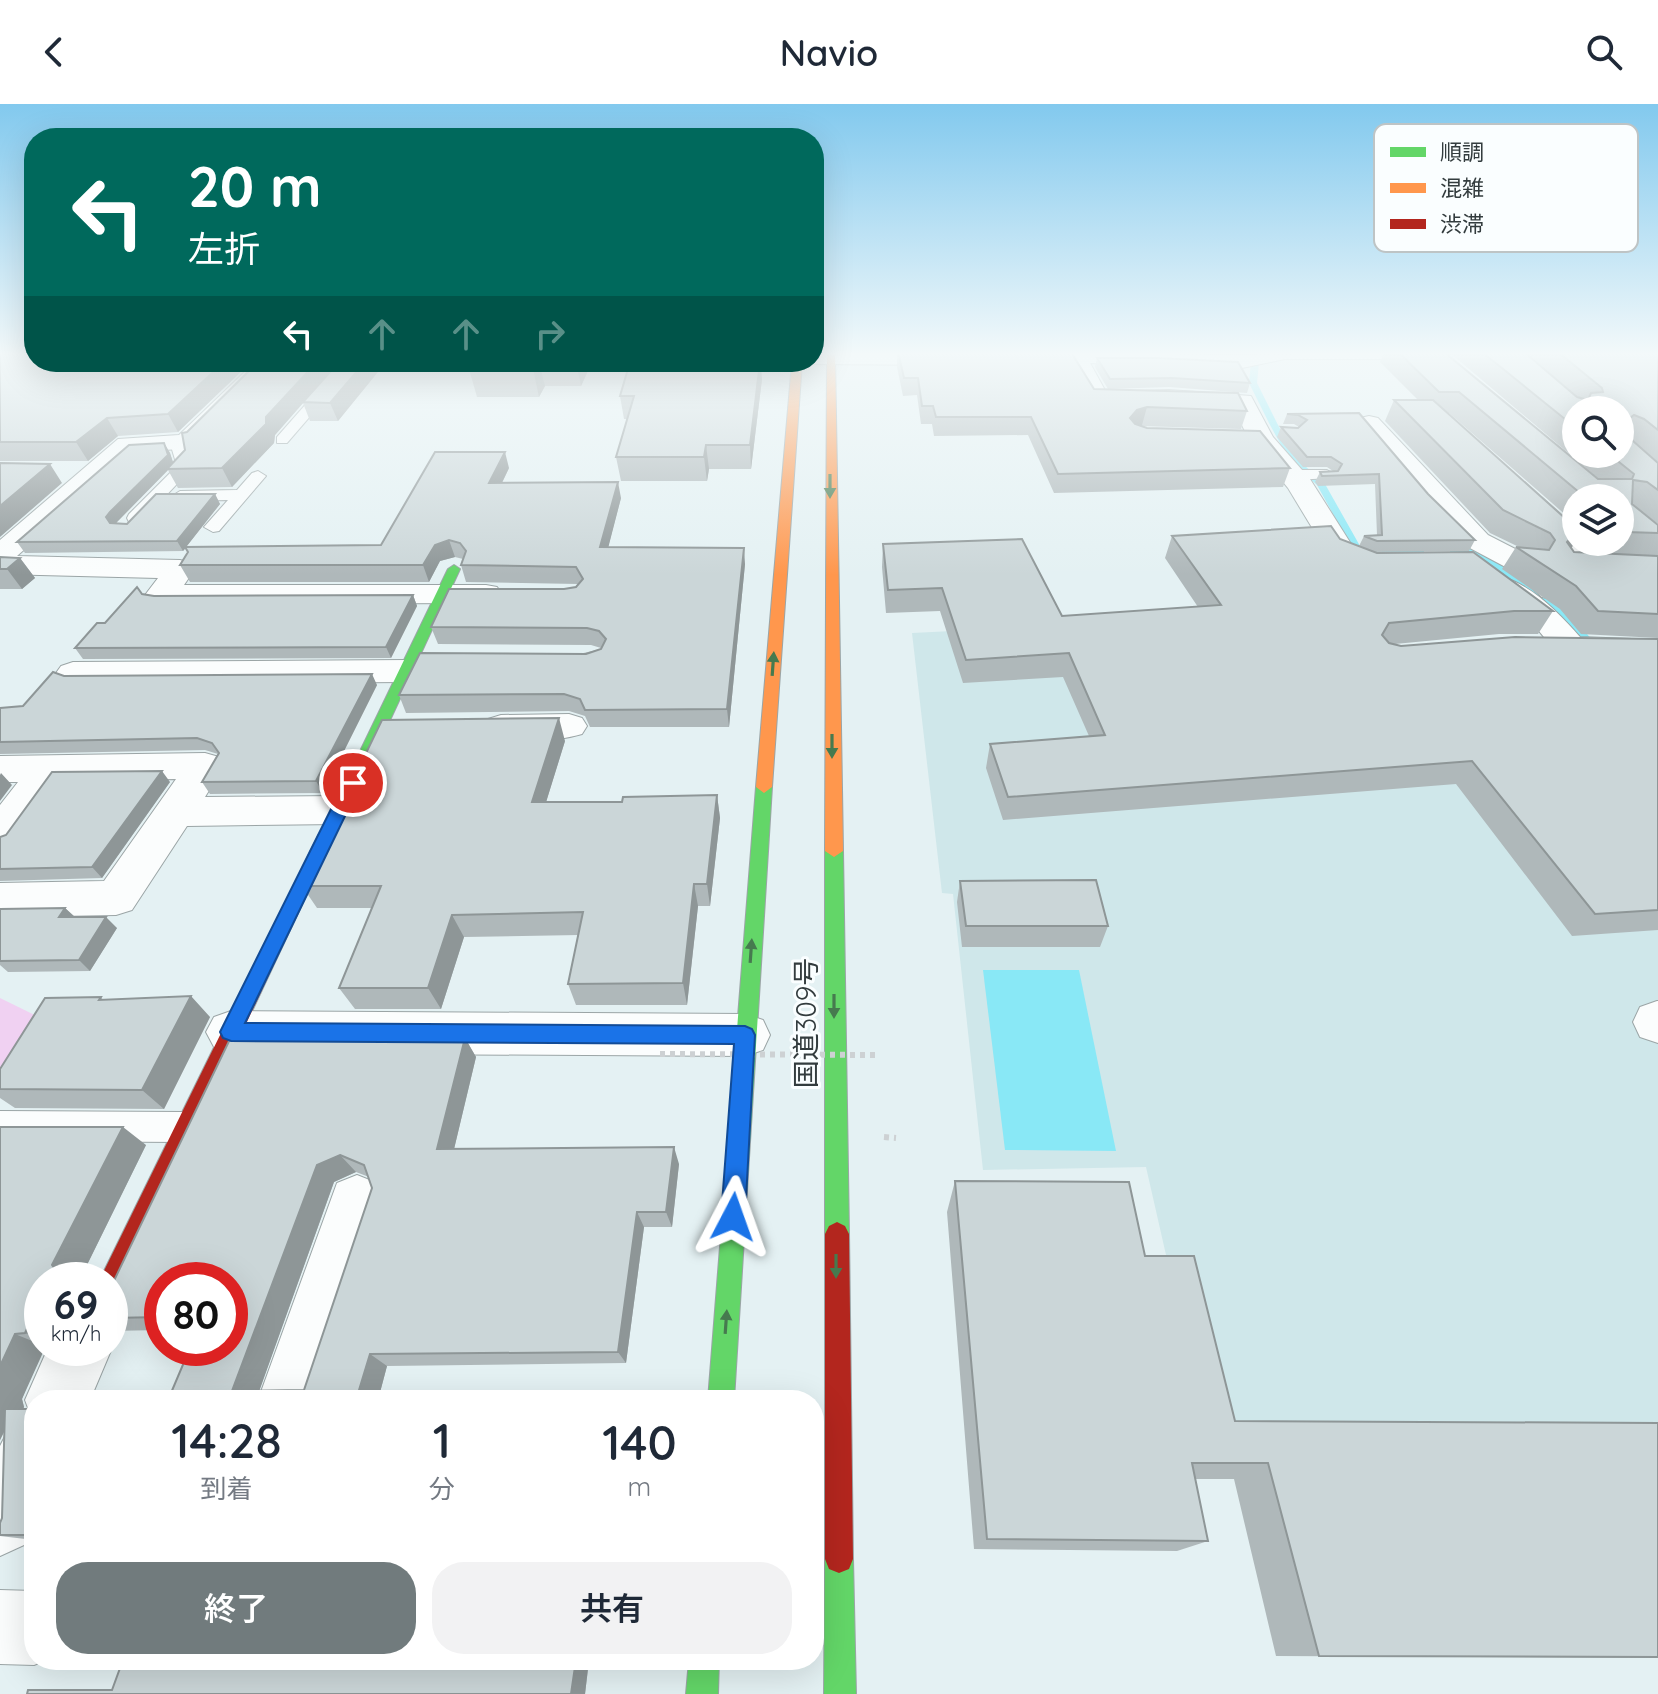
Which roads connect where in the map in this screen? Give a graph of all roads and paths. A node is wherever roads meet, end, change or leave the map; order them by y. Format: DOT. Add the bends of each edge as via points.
graph roads {
  1 [pos="203,426"];
  2 [pos="294,426"];
  3 [pos="792,426"];
  4 [pos="826,426"];
  5 [pos="1257,426"];
  6 [pos="1372,426"];
  7 [pos="282,440"];
  8 [pos="178,443"];
  9 [pos="55,472"];
  10 [pos="96,472"];
  11 [pos="1292,475"];
  12 [pos="1327,475"];
  13 [pos="258,476"];
  14 [pos="1508,483"];
  15 [pos="241,495"];
  16 [pos="157,496"];
  17 [pos="0,517"];
  18 [pos="45,517"];
  19 [pos="213,527"];
  20 [pos="125,528"];
  21 [pos="0,556"];
  22 [pos="1468,563"];
  23 [pos="1396,564"];
  24 [pos="0,565"];
  25 [pos="1524,565"];
  26 [pos="449,582"];
  27 [pos="522,594"];
  28 [pos="1528,647"];
  29 [pos="1572,647"];
  30 [pos="1634,650"];
  31 [pos="421,662"];
  32 [pos="73,673"];
  33 [pos="1658,686"];
  34 [pos="569,726"];
  35 [pos="474,727"];
  36 [pos="50,768"];
  37 [pos="0,769"];
  38 [pos="346,796"];
  39 [pos="175,812"];
  40 [pos="0,834"];
  41 [pos="0,900"];
  42 [pos="231,1032"];
  43 [pos="745,1035"];
  44 [pos="660,1054"];
  45 [pos="876,1055"];
  46 [pos="0,1126"];
  47 [pos="184,1127"];
  48 [pos="357,1203"];
  49 [pos="121,1262"];
  50 [pos="73,1366"];
  51 [pos="62,1390"];
  52 [pos="293,1390"];
  53 [pos="722,1390"];
  54 [pos="24,1469"];
  55 [pos="0,1521"];
  56 [pos="0,1627"];
  57 [pos="24,1628"];
  58 [pos="703,1670"];
  59 [pos="702,1694"];
  60 [pos="840,1694"];
  1 -- 8 [label="street" via="186,443"];
  2 -- 7 [label="lane"];
  43 -- 3 [label="main road, 国道309号, one-way"];
  4 -- 60 [label="main road, 国道309号, one-way"];
  5 -- 11 [label="street"];
  6 -- 25 [label="street" via="1478,541"];
  8 -- 10 [label="street" via="127,444"];
  8 -- 16 [label="lane" via="185,467"];
  9 -- 10 [label="street"];
  10 -- 18 [label="street"];
  11 -- 12 [label="lane"];
  11 -- 23 [label="street" via="1342,553 1367,564"];
  13 -- 15 [label="lane"];
  14 -- 25 [label="street" via="1615,566"];
  15 -- 16 [label="lane"];
  15 -- 19 [label="lane"];
  16 -- 20 [label="lane"];
  17 -- 18 [label="street"];
  18 -- 21 [label="street"];
  22 -- 29 [label="street" via="1546,618"];
  24 -- 26 [label="street" via="180,569 161,595"];
  25 -- 30 [label="street"];
  26 -- 27 [label="street"];
  26 -- 31 [label="main road"];
  28 -- 29 [label="street"];
  29 -- 30 [label="street"];
  30 -- 33 [label="street"];
  31 -- 32 [label="street"];
  31 -- 38 [label="main road" via="395,728"];
  34 -- 35 [label="street"];
  36 -- 37 [label="street"];
  36 -- 39 [label="street" via="205,766"];
  36 -- 40 [label="street"];
  38 -- 39 [label="street"];
  38 -- 42 [label="main road"];
  39 -- 41 [label="street" via="116,898"];
  42 -- 43 [label="street"];
  42 -- 47 [label="main road"];
  53 -- 43 [label="main road, 国道309号, one-way"];
  44 -- 45 [label="path, bridge"];
  46 -- 47 [label="lane"];
  47 -- 49 [label="main road"];
  48 -- 52 [label="street"];
  50 -- 51 [label="street"];
  54 -- 55 [label="street"];
  56 -- 57 [label="street"];
  58 -- 59 [label="main road"];
}
